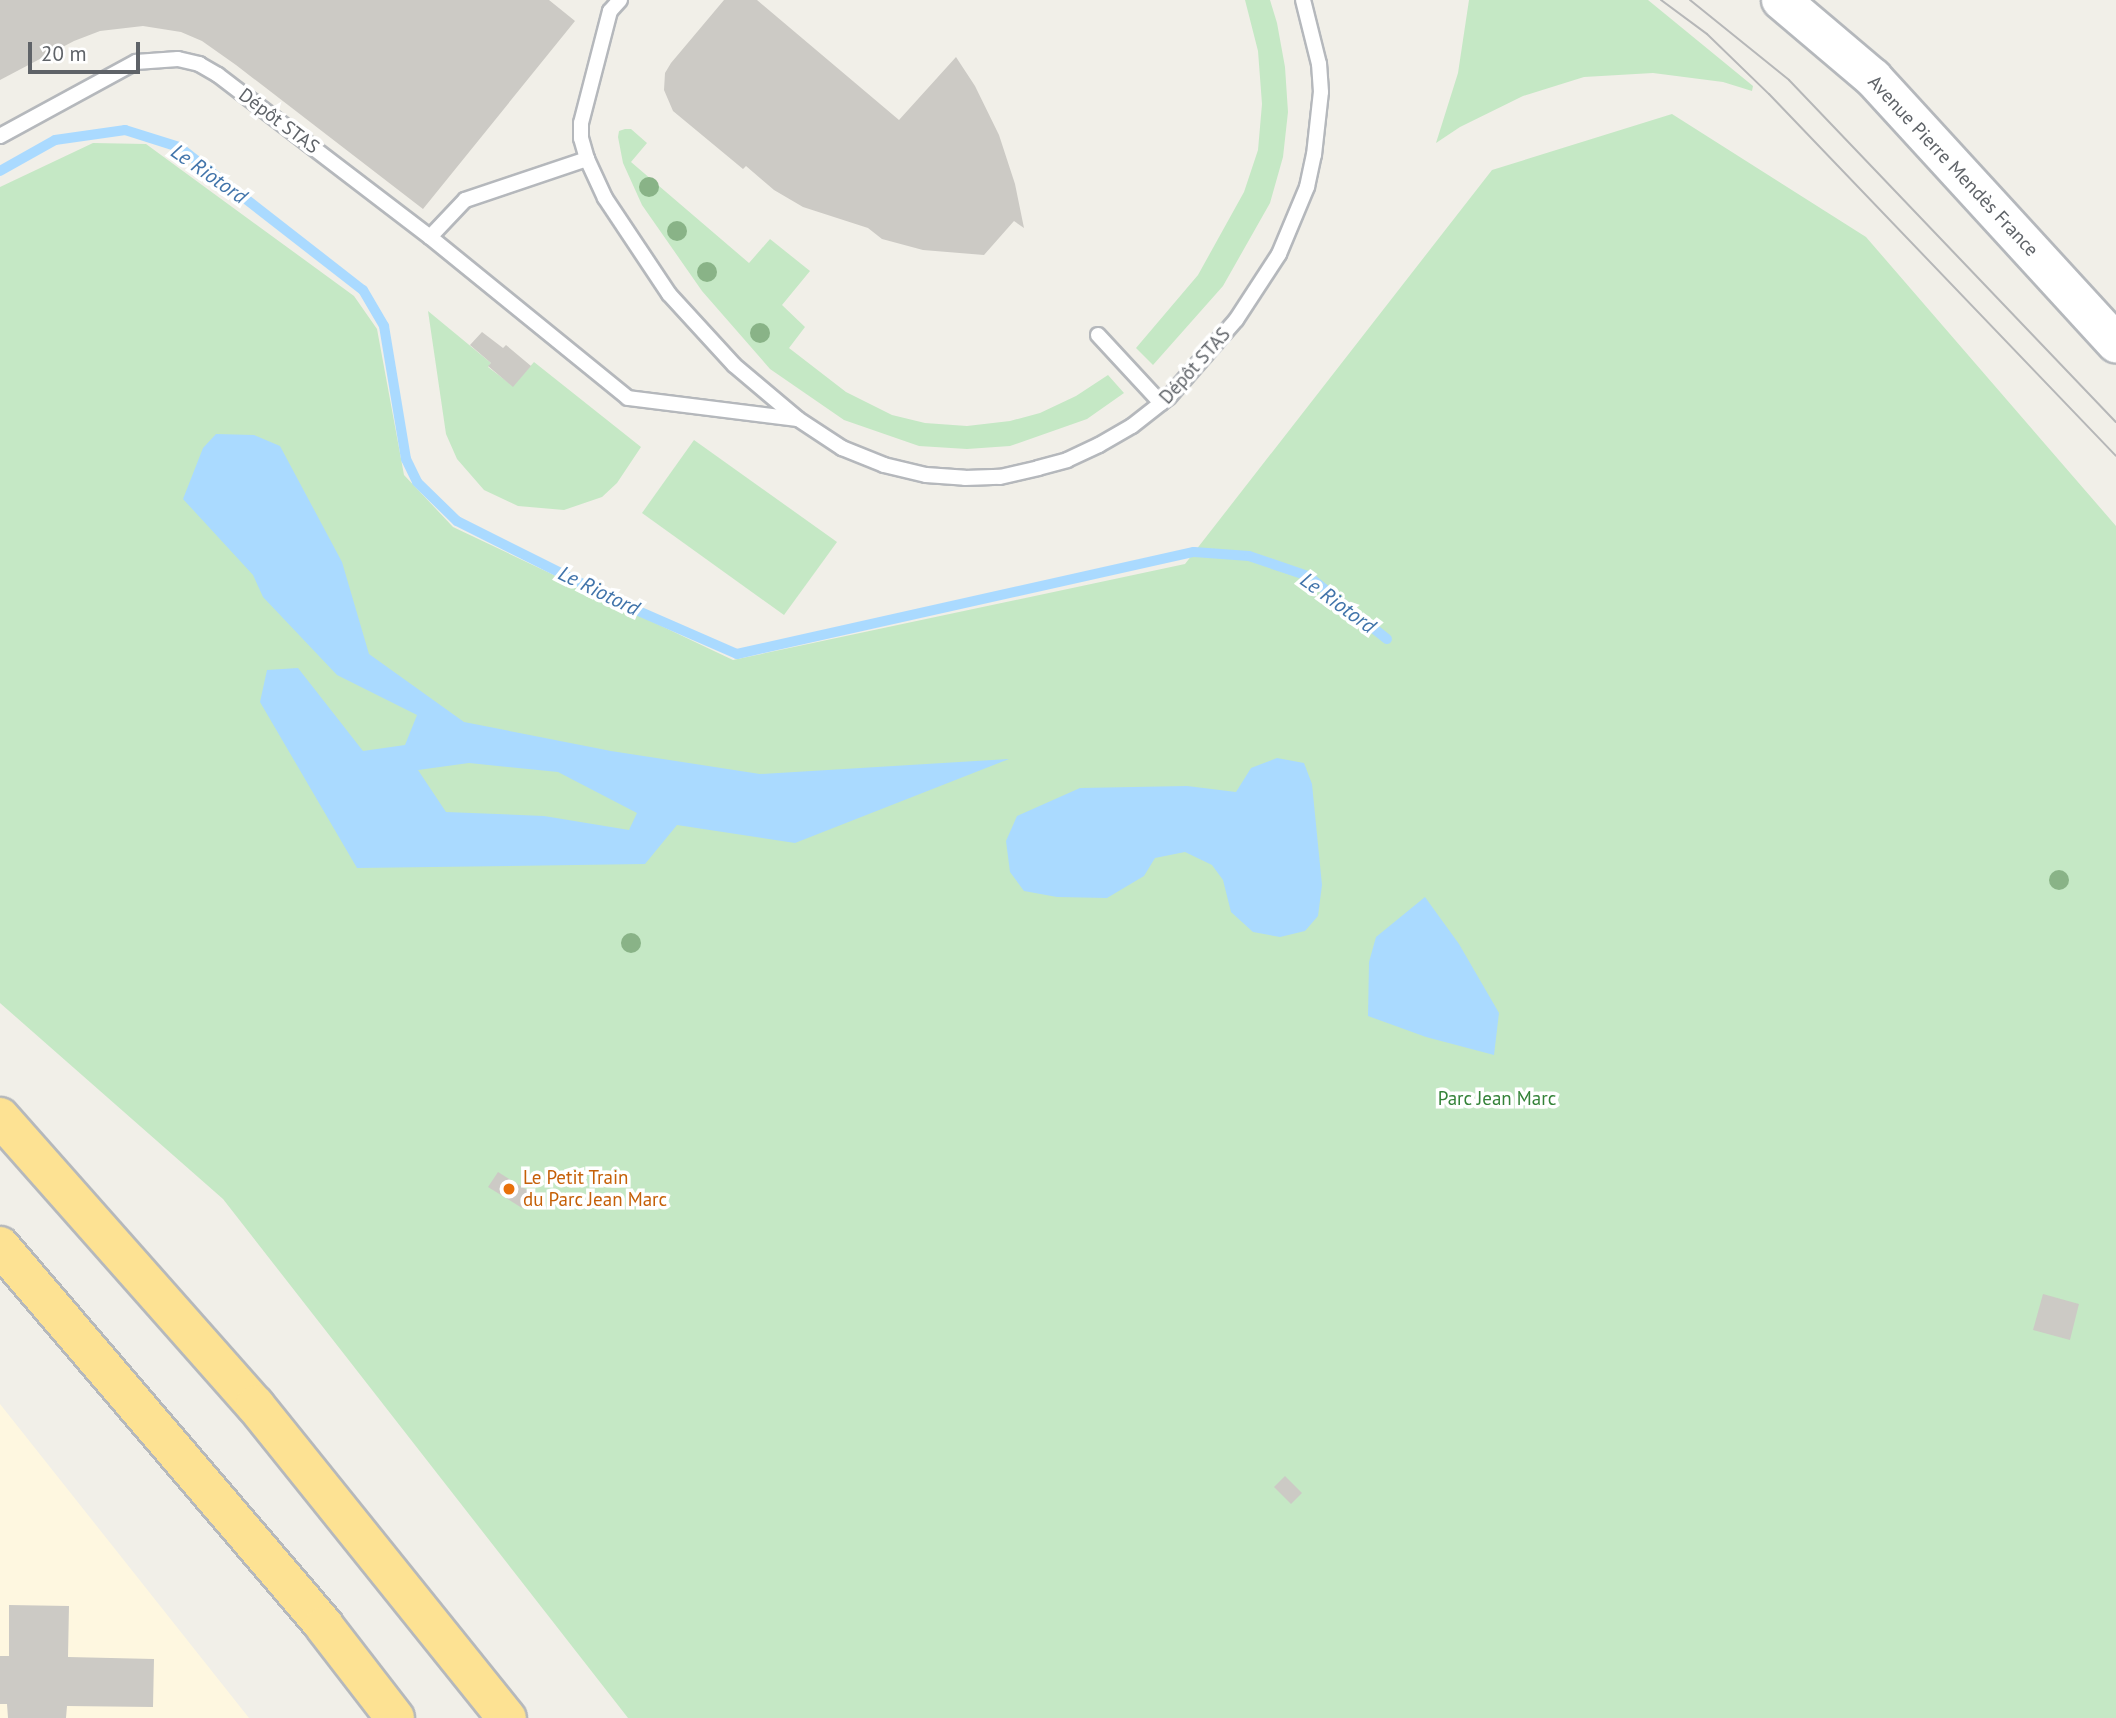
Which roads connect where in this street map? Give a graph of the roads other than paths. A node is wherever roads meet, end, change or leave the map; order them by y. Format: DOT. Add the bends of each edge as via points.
graph roads {
  1 [pos="620,0"];
  2 [pos="1303,0"];
  3 [pos="1781,0"];
  4 [pos="0,136"];
  5 [pos="587,159"];
  6 [pos="430,237"];
  7 [pos="1098,335"];
  8 [pos="2116,342"];
  9 [pos="1161,403"];
  10 [pos="798,419"];
  11 [pos="0,1117"];
  12 [pos="0,1246"];
  13 [pos="395,1718"];
  14 [pos="507,1718"];
  1 -- 5 [label="lane, Dépôt STAS" via="610,12 581,123"];
  2 -- 9 [label="lane, Dépôt STAS" via="1321,92 1307,187 1279,254 1256,291 1211,351"];
  3 -- 8 [label="main road, Avenue Pierre Mendès France" via="1873,78"];
  4 -- 6 [label="lane, Dépôt STAS" via="136,62 178,59 199,64 240,91"];
  5 -- 6 [label="lane" via="465,200"];
  5 -- 10 [label="lane, Dépôt STAS" via="632,243 669,295 734,365"];
  6 -- 10 [label="lane, Dépôt STAS" via="628,398"];
  7 -- 9 [label="lane"];
  9 -- 10 [label="lane, Dépôt STAS" via="1132,426 1067,460 1000,477 926,475 884,465 842,448"];
  11 -- 14 [label="highway" via="255,1405"];
  12 -- 13 [label="highway" via="324,1626"];
}
